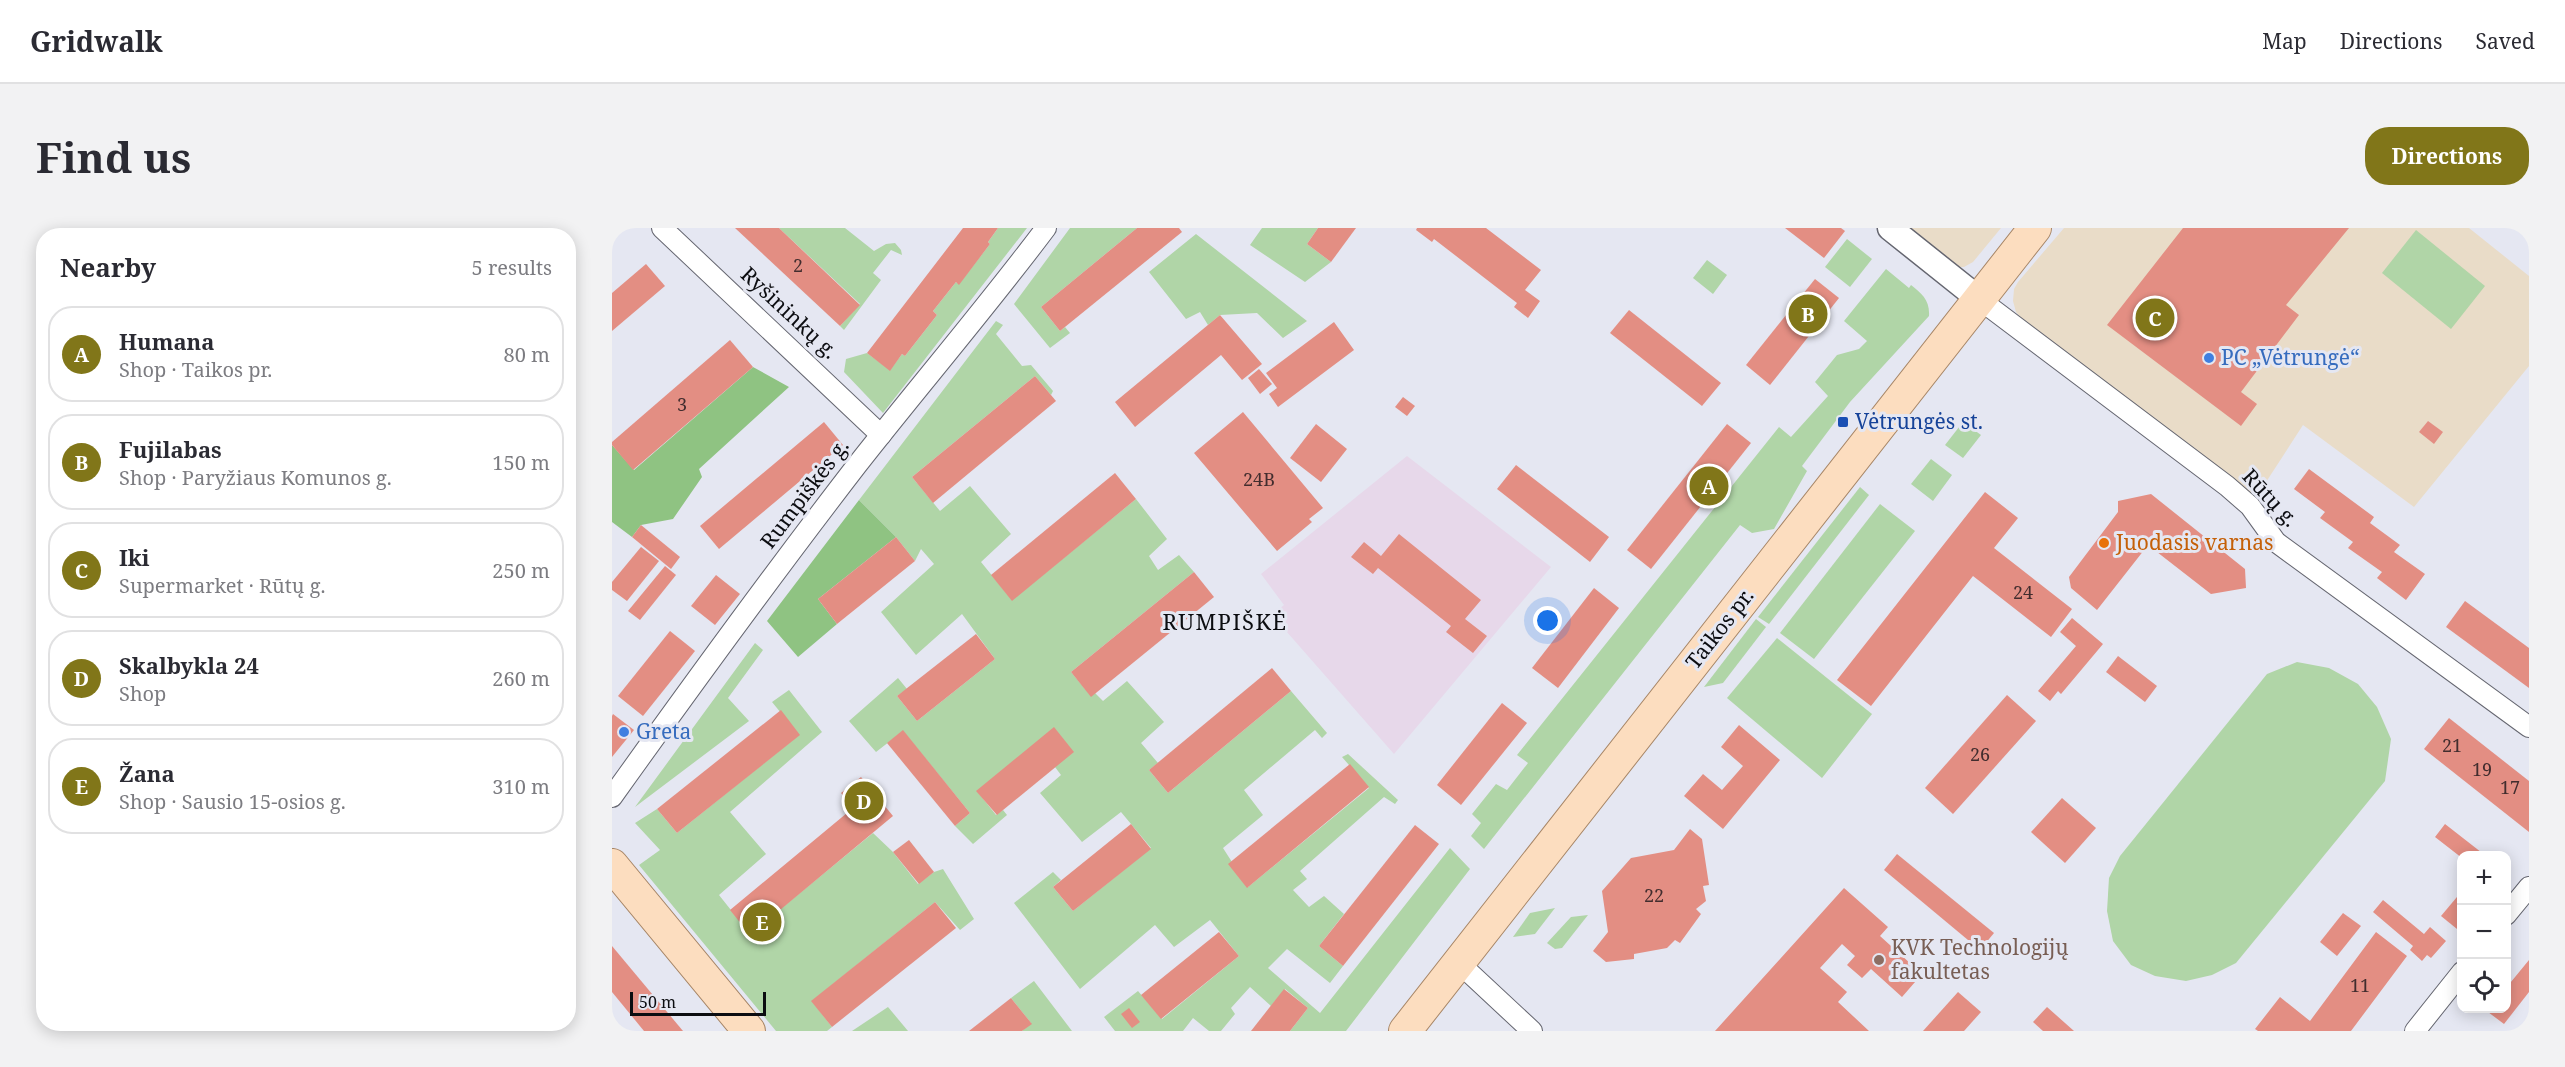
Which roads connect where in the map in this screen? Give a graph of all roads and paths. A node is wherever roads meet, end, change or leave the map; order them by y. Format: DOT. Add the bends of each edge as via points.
graph roads {
  1 [pos="662,228"];
  2 [pos="1046,228"];
  3 [pos="1890,228"];
  4 [pos="2035,228"];
  5 [pos="1979,299"];
  6 [pos="881,435"];
  7 [pos="2529,727"];
  8 [pos="612,797"];
  9 [pos="612,865"];
  10 [pos="2529,887"];
  11 [pos="2511,909"];
  12 [pos="1459,963"];
  13 [pos="2457,978"];
  14 [pos="749,1031"];
  15 [pos="1405,1031"];
  16 [pos="1532,1031"];
  17 [pos="2415,1031"];
  1 -- 6 [label="street, Ryšininkų g."];
  2 -- 6 [label="street, Rumpiškės g."];
  3 -- 5 [label="street"];
  4 -- 5 [label="main road, Taikos pr."];
  5 -- 7 [label="street, Rūtų g." via="2227,486 2250,507 2276,542"];
  5 -- 12 [label="main road, Taikos pr."];
  6 -- 8 [label="street, Rumpiškės g." via="713,655"];
  9 -- 14 [label="main road"];
  10 -- 11 [label="street"];
  12 -- 15 [label="main road, Taikos pr."];
  12 -- 16 [label="street"];
  13 -- 17 [label="street"];
}
